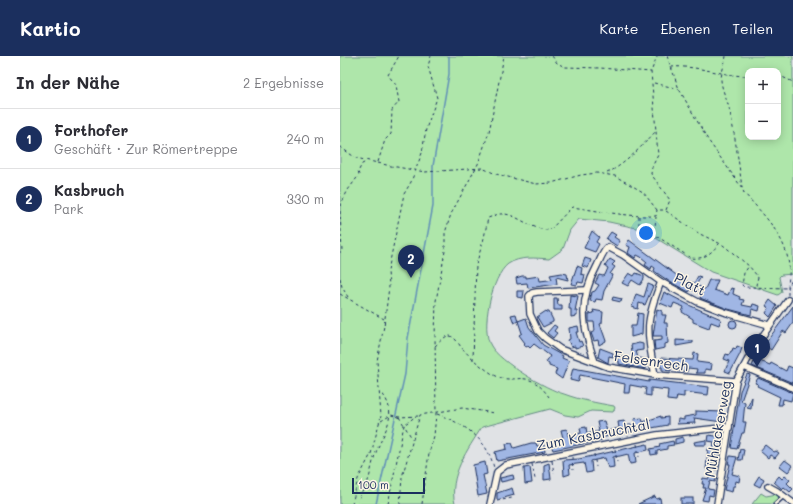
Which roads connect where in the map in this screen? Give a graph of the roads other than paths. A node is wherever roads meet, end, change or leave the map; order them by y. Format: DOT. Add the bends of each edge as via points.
graph roads {
  1 [pos="661,282"];
  2 [pos="586,290"];
  3 [pos="788,300"];
  4 [pos="770,325"];
  5 [pos="595,362"];
  6 [pos="744,367"];
  7 [pos="655,375"];
  8 [pos="736,381"];
  9 [pos="793,388"];
  10 [pos="729,427"];
  11 [pos="768,486"];
  12 [pos="784,496"];
  13 [pos="793,503"];
  14 [pos="490,504"];
  15 [pos="717,504"];
  16 [pos="775,504"];
  1 -- 2 [label="street, Platt" via="608,247"];
  1 -- 4 [label="street, Platt" via="713,308"];
  1 -- 7 [label="street" via="653,301 648,326"];
  2 -- 5 [label="street" via="584,320"];
  2 -- 5 [label="street, Felsenrech" via="532,293 529,296 530,314 538,331 552,344"];
  3 -- 4 [label="street, Mühlackerweg"];
  4 -- 6 [label="street, Mühlackerweg"];
  5 -- 7 [label="street, Felsenrech" via="608,368"];
  6 -- 8 [label="street, Mühlackerweg"];
  6 -- 9 [label="street"];
  7 -- 8 [label="street, Felsenrech"];
  8 -- 10 [label="street, Mühlackerweg"];
  10 -- 14 [label="street, Zum Kasbruchtal" via="681,431 506,465 497,472 494,479"];
  10 -- 15 [label="street, Mühlackerweg"];
  11 -- 12 [label="street"];
  12 -- 13 [label="street"];
  12 -- 16 [label="lane"];
}
